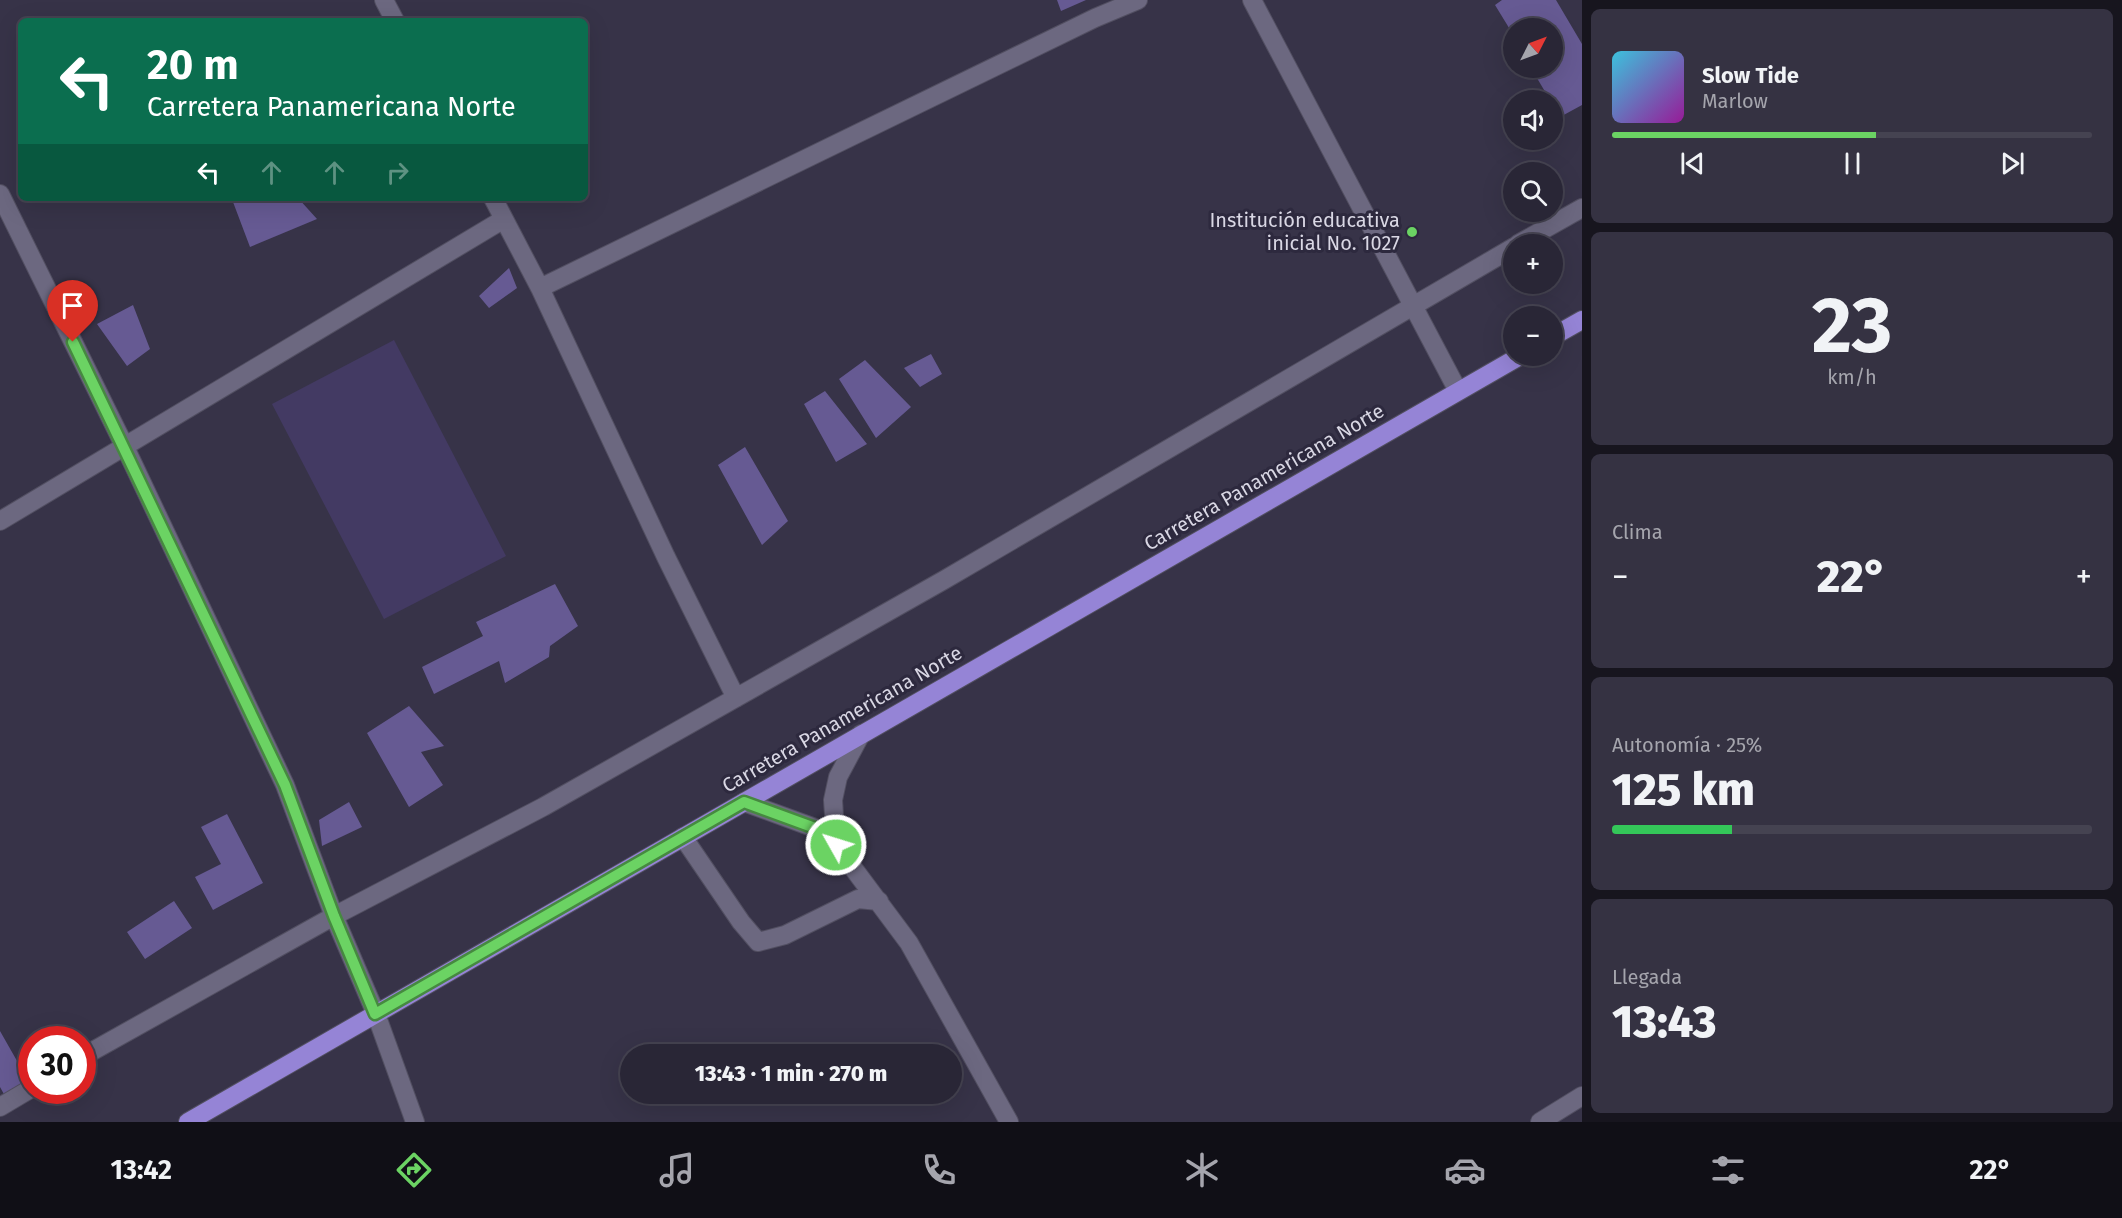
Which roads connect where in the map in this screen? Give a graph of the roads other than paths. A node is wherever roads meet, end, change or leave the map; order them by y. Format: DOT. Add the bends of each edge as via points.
graph roads {
  1 [pos="384,0"];
  2 [pos="1138,0"];
  3 [pos="1252,0"];
  4 [pos="394,18"];
  5 [pos="0,194"];
  6 [pos="495,201"];
  7 [pos="1582,208"];
  8 [pos="504,219"];
  9 [pos="1536,234"];
  10 [pos="1503,253"];
  11 [pos="540,288"];
  12 [pos="1412,305"];
  13 [pos="1582,320"];
  14 [pos="1563,331"];
  15 [pos="1503,366"];
  16 [pos="1458,391"];
  17 [pos="124,447"];
  18 [pos="0,521"];
  19 [pos="736,698"];
  20 [pos="861,734"];
  21 [pos="744,802"];
  22 [pos="683,837"];
  23 [pos="836,845"];
  24 [pos="879,901"];
  25 [pos="334,916"];
  26 [pos="375,1014"];
  27 [pos="96,1049"];
  28 [pos="18,1096"];
  29 [pos="1582,1096"];
  30 [pos="0,1107"];
  31 [pos="1567,1115"];
  32 [pos="188,1122"];
  33 [pos="415,1122"];
  34 [pos="1009,1122"];
  35 [pos="1540,1122"];
  1 -- 4 [label="street"];
  2 -- 11 [label="street"];
  3 -- 12 [label="street"];
  5 -- 17 [label="street"];
  6 -- 8 [label="street"];
  7 -- 9 [label="street"];
  8 -- 11 [label="street"];
  8 -- 17 [label="street"];
  10 -- 12 [label="street"];
  11 -- 19 [label="street"];
  12 -- 16 [label="street"];
  12 -- 19 [label="street"];
  13 -- 14 [label="highway"];
  15 -- 16 [label="highway, Carretera Panamericana Norte"];
  16 -- 20 [label="highway, Carretera Panamericana Norte"];
  17 -- 18 [label="street"];
  17 -- 25 [label="street" via="285,785"];
  19 -- 25 [label="street" via="543,807"];
  20 -- 21 [label="highway, Carretera Panamericana Norte"];
  20 -- 23 [label="street" via="838,777 833,800"];
  21 -- 22 [label="highway, Carretera Panamericana Norte"];
  21 -- 23 [label="street" via="815,828"];
  22 -- 24 [label="street" via="758,942 785,935 858,898"];
  22 -- 26 [label="highway, Carretera Panamericana Norte"];
  23 -- 24 [label="street"];
  24 -- 34 [label="street" via="909,943"];
  25 -- 26 [label="street"];
  25 -- 27 [label="street"];
  26 -- 32 [label="highway, Carretera Panamericana Norte"];
  26 -- 33 [label="street"];
  28 -- 30 [label="street"];
  29 -- 31 [label="street"];
  31 -- 35 [label="street"];
}
